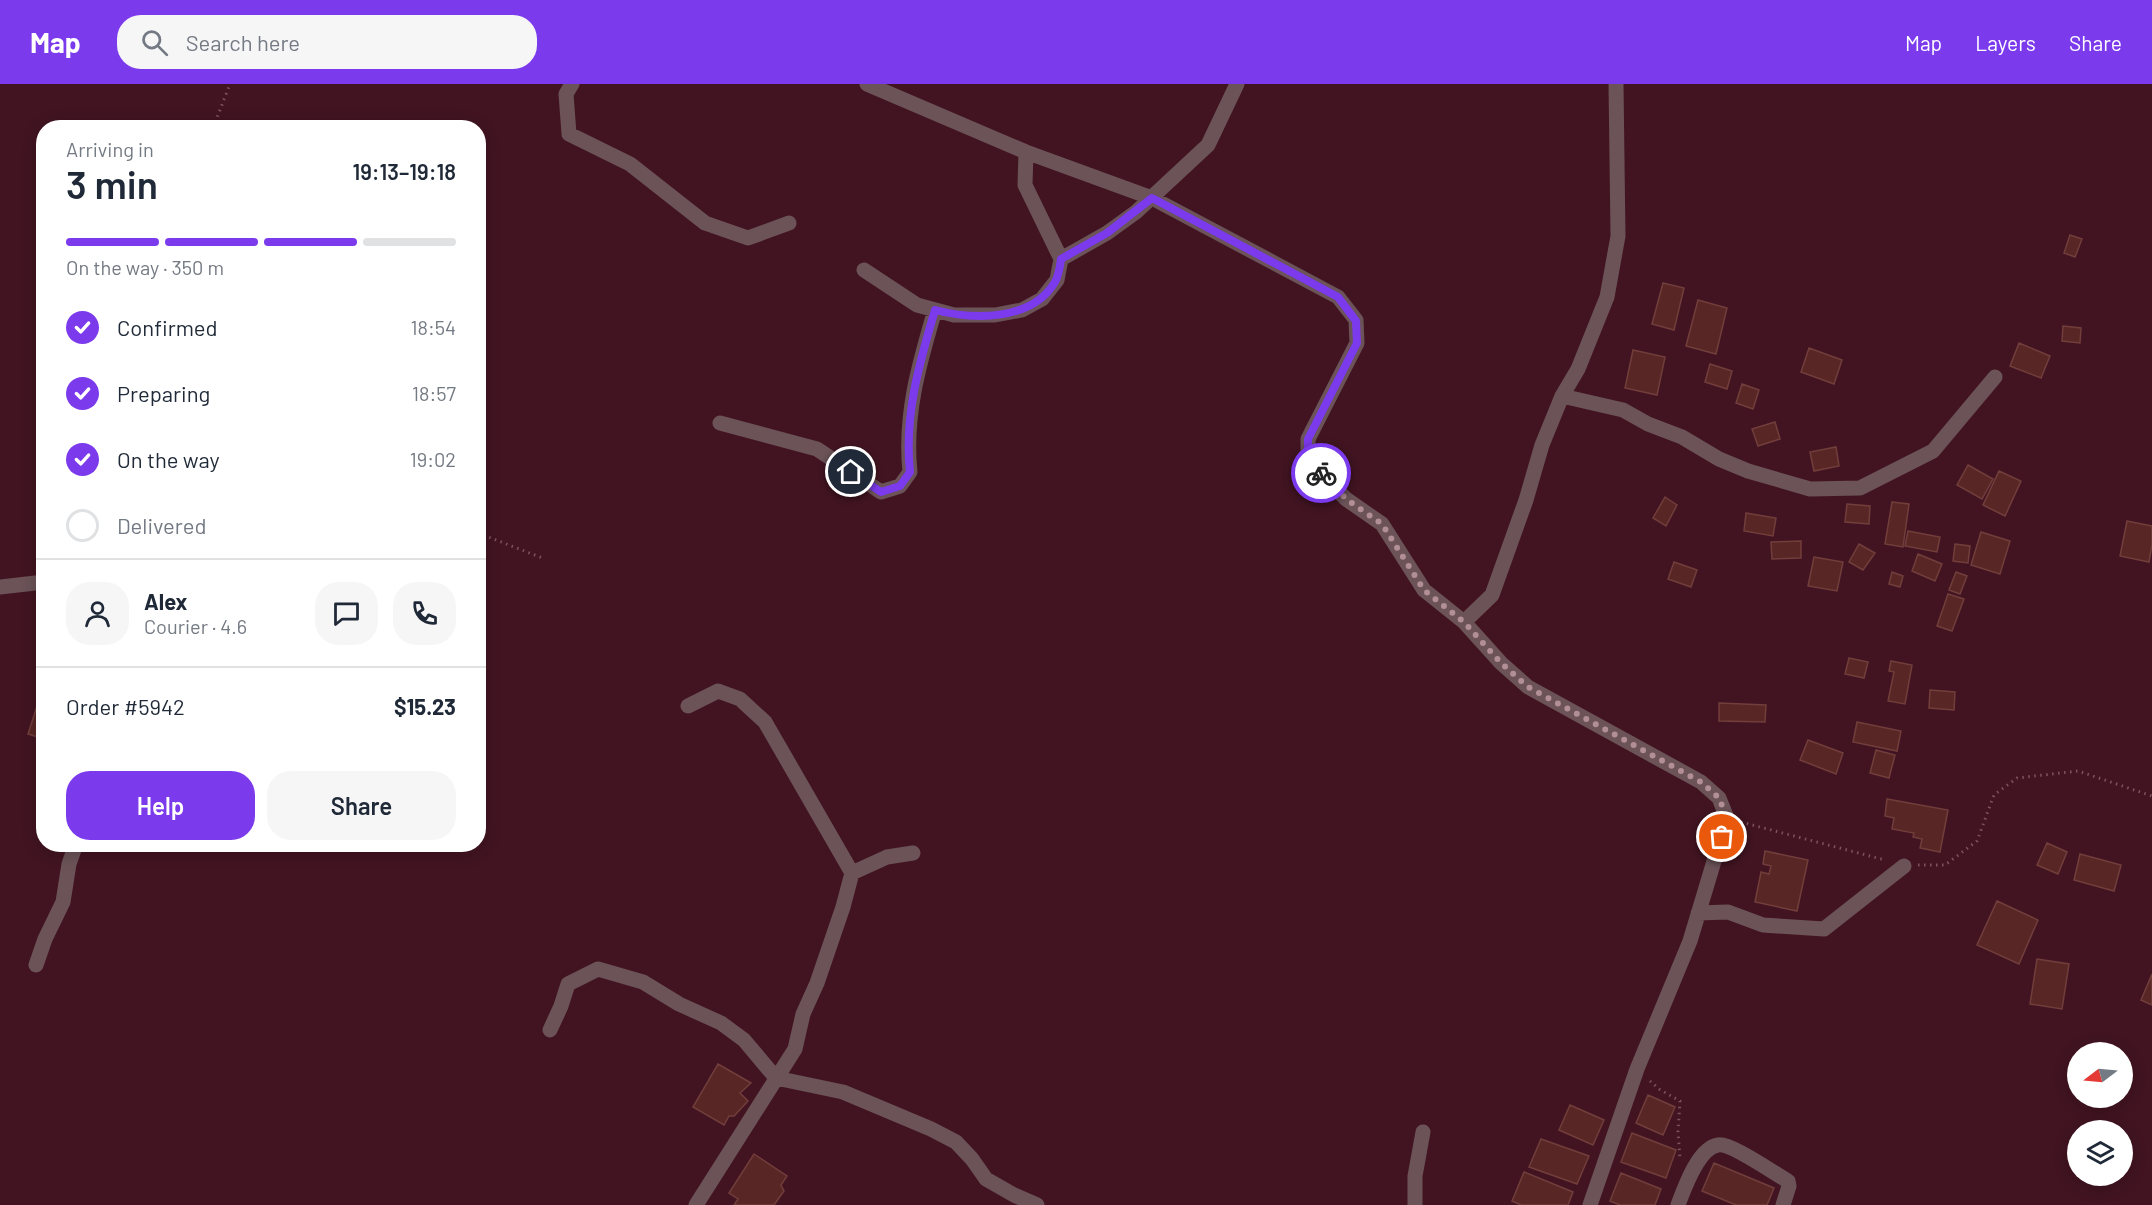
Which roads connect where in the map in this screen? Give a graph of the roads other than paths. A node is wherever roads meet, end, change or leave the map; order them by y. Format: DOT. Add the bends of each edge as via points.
graph roads {
  1 [pos="572,84"];
  2 [pos="867,84"];
  3 [pos="1237,84"];
  4 [pos="1616,84"];
  5 [pos="1026,152"];
  6 [pos="1152,198"];
  7 [pos="789,223"];
  8 [pos="1061,259"];
  9 [pos="864,270"];
  10 [pos="935,310"];
  11 [pos="1995,377"];
  12 [pos="1562,396"];
  13 [pos="720,423"];
  14 [pos="36,583"];
  15 [pos="0,587"];
  16 [pos="1464,622"];
  17 [pos="688,706"];
  18 [pos="73,852"];
  19 [pos="913,853"];
  20 [pos="1905,866"];
  21 [pos="852,873"];
  22 [pos="1698,913"];
  23 [pos="36,965"];
  24 [pos="550,1030"];
  25 [pos="776,1078"];
  26 [pos="1423,1132"];
  27 [pos="696,1205"];
  28 [pos="1037,1205"];
  29 [pos="1415,1205"];
  30 [pos="1590,1205"];
  31 [pos="1678,1205"];
  32 [pos="1783,1205"];
  1 -- 7 [label="street" via="566,94 569,134 630,164 705,223 748,238"];
  2 -- 5 [label="street"];
  3 -- 6 [label="street" via="1209,145"];
  4 -- 12 [label="street" via="1618,236 1607,297 1578,369"];
  5 -- 6 [label="street"];
  5 -- 8 [label="street" via="1025,185"];
  6 -- 8 [label="street" via="1107,233"];
  6 -- 16 [label="street" via="1338,297 1356,321 1357,343 1308,439 1308,457 1346,499 1382,524 1424,590"];
  8 -- 10 [label="street" via="1057,280 1042,299 1022,310 995,315 954,315"];
  9 -- 10 [label="street" via="917,305"];
  10 -- 13 [label="street" via="914,385 908,447 910,472 900,486 881,492 817,449"];
  11 -- 12 [label="street" via="1933,451 1860,488 1810,489 1748,471 1623,410"];
  12 -- 16 [label="street" via="1492,595"];
  14 -- 15 [label="street"];
  16 -- 22 [label="street" via="1528,687 1701,782 1719,798 1727,818"];
  17 -- 21 [label="street" via="718,691 740,699 765,722"];
  18 -- 23 [label="street" via="63,902"];
  19 -- 21 [label="street" via="887,857"];
  20 -- 22 [label="street" via="1824,929 1763,925 1728,912"];
  21 -- 25 [label="street" via="817,983 803,1014 795,1049"];
  22 -- 30 [label="street" via="1637,1069"];
  24 -- 25 [label="street" via="568,984 598,969 643,982 721,1023 744,1040"];
  25 -- 27 [label="street"];
  25 -- 28 [label="street" via="843,1092 931,1129 956,1142 986,1179"];
  26 -- 29 [label="street" via="1415,1176"];
  31 -- 32 [label="street" via="1688,1176 1709,1149 1719,1144 1731,1146 1788,1181"];
}
